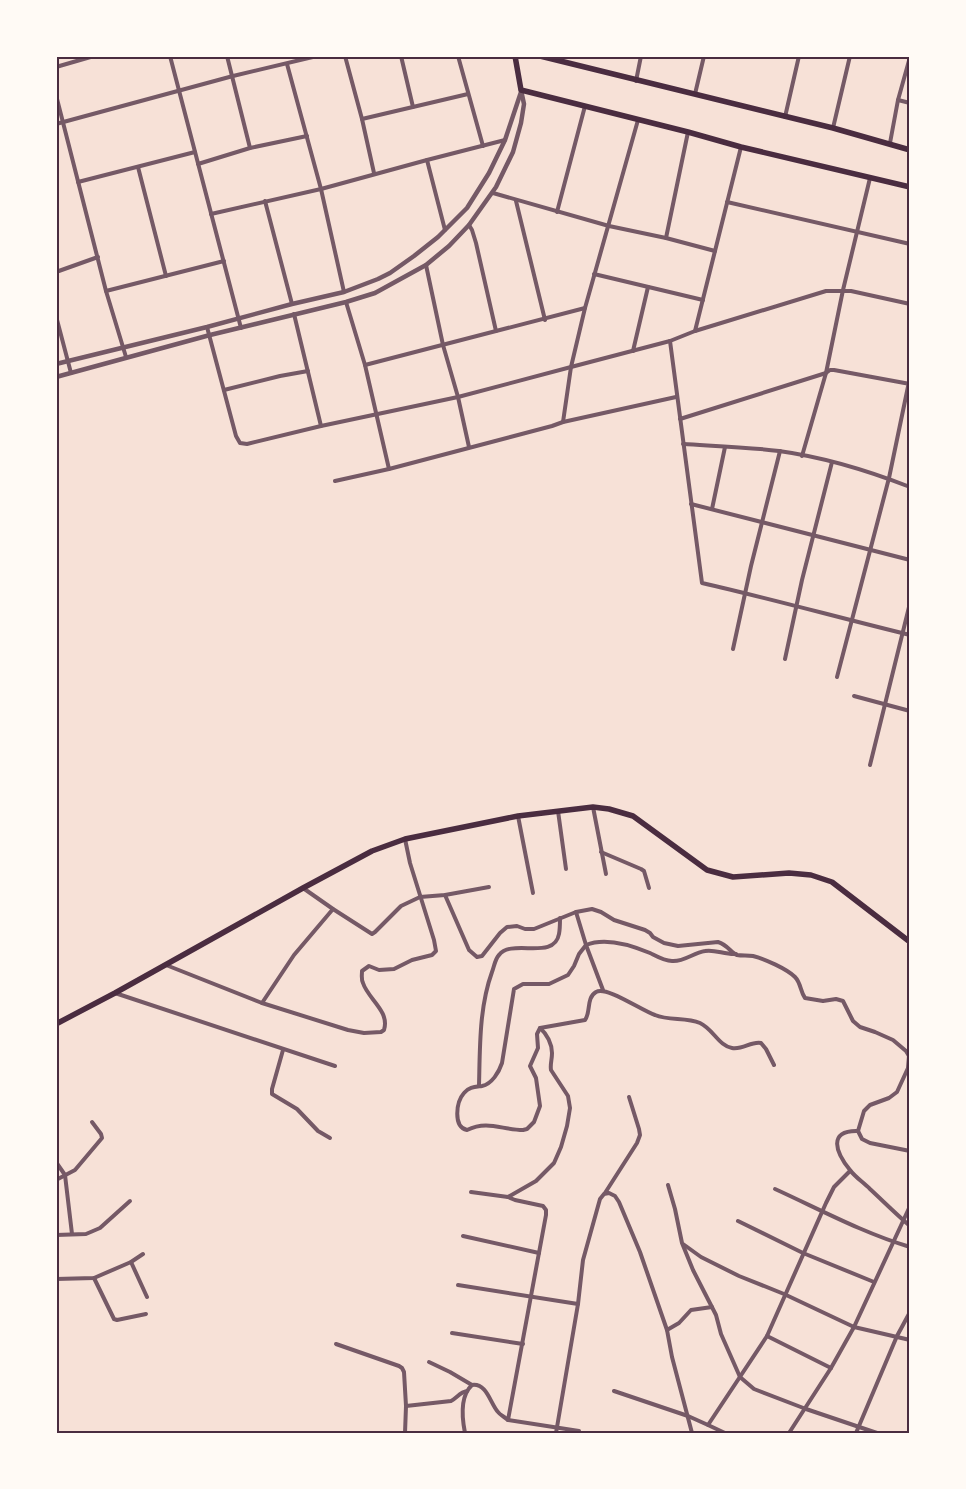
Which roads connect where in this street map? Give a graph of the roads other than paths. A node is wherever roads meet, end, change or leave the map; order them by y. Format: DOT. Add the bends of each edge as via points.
graph roads {
  1 [pos="94,56"];
  2 [pos="170,56"];
  3 [pos="227,56"];
  4 [pos="316,56"];
  5 [pos="345,56"];
  6 [pos="400,56"];
  7 [pos="458,56"];
  8 [pos="516,56"];
  9 [pos="540,56"];
  10 [pos="641,56"];
  11 [pos="704,56"];
  12 [pos="798,56"];
  13 [pos="850,56"];
  14 [pos="909,59"];
  15 [pos="287,64"];
  16 [pos="56,66"];
  17 [pos="232,76"];
  18 [pos="636,81"];
  19 [pos="521,90"];
  20 [pos="179,91"];
  21 [pos="468,94"];
  22 [pos="695,94"];
  23 [pos="56,95"];
  24 [pos="898,100"];
  25 [pos="910,103"];
  26 [pos="413,106"];
  27 [pos="585,106"];
  28 [pos="785,117"];
  29 [pos="362,119"];
  30 [pos="638,120"];
  31 [pos="63,123"];
  32 [pos="56,124"];
  33 [pos="833,128"];
  34 [pos="688,132"];
  35 [pos="307,136"];
  36 [pos="505,140"];
  37 [pos="890,143"];
  38 [pos="483,146"];
  39 [pos="741,147"];
  40 [pos="250,148"];
  41 [pos="910,150"];
  42 [pos="195,152"];
  43 [pos="426,160"];
  44 [pos="198,164"];
  45 [pos="138,167"];
  46 [pos="374,173"];
  47 [pos="870,178"];
  48 [pos="78,182"];
  49 [pos="910,187"];
  50 [pos="321,189"];
  51 [pos="493,193"];
  52 [pos="516,200"];
  53 [pos="266,201"];
  54 [pos="727,202"];
  55 [pos="558,212"];
  56 [pos="212,214"];
  57 [pos="469,225"];
  58 [pos="609,226"];
  59 [pos="445,230"];
  60 [pos="856,232"];
  61 [pos="666,238"];
  62 [pos="910,244"];
  63 [pos="714,251"];
  64 [pos="98,257"];
  65 [pos="224,261"];
  66 [pos="426,264"];
  67 [pos="56,272"];
  68 [pos="594,274"];
  69 [pos="166,276"];
  70 [pos="648,287"];
  71 [pos="843,290"];
  72 [pos="106,291"];
  73 [pos="344,292"];
  74 [pos="703,300"];
  75 [pos="346,302"];
  76 [pos="292,304"];
  77 [pos="910,304"];
  78 [pos="585,308"];
  79 [pos="294,314"];
  80 [pos="56,316"];
  81 [pos="238,318"];
  82 [pos="544,320"];
  83 [pos="207,327"];
  84 [pos="241,328"];
  85 [pos="695,331"];
  86 [pos="496,332"];
  87 [pos="210,335"];
  88 [pos="160,338"];
  89 [pos="670,341"];
  90 [pos="443,345"];
  91 [pos="124,347"];
  92 [pos="163,348"];
  93 [pos="633,350"];
  94 [pos="126,357"];
  95 [pos="67,362"];
  96 [pos="56,364"];
  97 [pos="365,365"];
  98 [pos="571,367"];
  99 [pos="308,371"];
  100 [pos="71,373"];
  101 [pos="826,373"];
  102 [pos="56,377"];
  103 [pos="910,377"];
  104 [pos="909,384"];
  105 [pos="224,390"];
  106 [pos="458,397"];
  107 [pos="676,397"];
  108 [pos="376,415"];
  109 [pos="680,419"];
  110 [pos="562,422"];
  111 [pos="321,426"];
  112 [pos="683,444"];
  113 [pos="469,447"];
  114 [pos="725,447"];
  115 [pos="780,451"];
  116 [pos="802,456"];
  117 [pos="832,462"];
  118 [pos="389,469"];
  119 [pos="889,478"];
  120 [pos="335,481"];
  121 [pos="910,487"];
  122 [pos="691,504"];
  123 [pos="712,509"];
  124 [pos="762,522"];
  125 [pos="813,534"];
  126 [pos="869,550"];
  127 [pos="910,560"];
  128 [pos="746,593"];
  129 [pos="910,603"];
  130 [pos="796,606"];
  131 [pos="852,621"];
  132 [pos="902,633"];
  133 [pos="910,635"];
  134 [pos="733,649"];
  135 [pos="784,659"];
  136 [pos="837,677"];
  137 [pos="854,696"];
  138 [pos="885,705"];
  139 [pos="910,711"];
  140 [pos="870,765"];
  141 [pos="593,807"];
  142 [pos="558,811"];
  143 [pos="518,816"];
  144 [pos="405,839"];
  145 [pos="601,852"];
  146 [pos="566,869"];
  147 [pos="606,874"];
  148 [pos="489,887"];
  149 [pos="303,888"];
  150 [pos="649,888"];
  151 [pos="534,893"];
  152 [pos="445,895"];
  153 [pos="420,898"];
  154 [pos="333,909"];
  155 [pos="576,912"];
  156 [pos="560,918"];
  157 [pos="910,942"];
  158 [pos="586,945"];
  159 [pos="736,954"];
  160 [pos="166,965"];
  161 [pos="602,990"];
  162 [pos="115,994"];
  163 [pos="262,1003"];
  164 [pos="56,1024"];
  165 [pos="540,1028"];
  166 [pos="283,1050"];
  167 [pos="774,1065"];
  168 [pos="335,1066"];
  169 [pos="478,1086"];
  170 [pos="629,1097"];
  171 [pos="92,1122"];
  172 [pos="858,1131"];
  173 [pos="330,1138"];
  174 [pos="910,1151"];
  175 [pos="56,1162"];
  176 [pos="850,1171"];
  177 [pos="65,1175"];
  178 [pos="56,1180"];
  179 [pos="668,1185"];
  180 [pos="774,1189"];
  181 [pos="471,1192"];
  182 [pos="604,1194"];
  183 [pos="508,1197"];
  184 [pos="130,1201"];
  185 [pos="910,1206"];
  186 [pos="822,1211"];
  187 [pos="903,1220"];
  188 [pos="738,1221"];
  189 [pos="910,1226"];
  190 [pos="72,1234"];
  191 [pos="56,1235"];
  192 [pos="462,1236"];
  193 [pos="894,1242"];
  194 [pos="682,1243"];
  195 [pos="910,1247"];
  196 [pos="539,1253"];
  197 [pos="803,1253"];
  198 [pos="143,1254"];
  199 [pos="131,1262"];
  200 [pos="94,1278"];
  201 [pos="56,1279"];
  202 [pos="874,1282"];
  203 [pos="458,1285"];
  204 [pos="784,1294"];
  205 [pos="148,1297"];
  206 [pos="531,1298"];
  207 [pos="578,1304"];
  208 [pos="712,1307"];
  209 [pos="910,1312"];
  210 [pos="146,1314"];
  211 [pos="854,1326"];
  212 [pos="667,1330"];
  213 [pos="452,1333"];
  214 [pos="767,1336"];
  215 [pos="897,1336"];
  216 [pos="910,1340"];
  217 [pos="336,1344"];
  218 [pos="522,1344"];
  219 [pos="429,1362"];
  220 [pos="831,1368"];
  221 [pos="740,1376"];
  222 [pos="472,1385"];
  223 [pos="467,1391"];
  224 [pos="614,1391"];
  225 [pos="406,1406"];
  226 [pos="806,1409"];
  227 [pos="688,1416"];
  228 [pos="508,1420"];
  229 [pos="708,1425"];
  230 [pos="557,1427"];
  231 [pos="859,1427"];
  232 [pos="579,1431"];
  233 [pos="405,1433"];
  234 [pos="465,1433"];
  235 [pos="556,1433"];
  236 [pos="692,1433"];
  237 [pos="725,1433"];
  238 [pos="789,1433"];
  239 [pos="856,1433"];
  240 [pos="877,1433"];
  1 -- 16 [label="street"];
  2 -- 20 [label="street"];
  3 -- 17 [label="street"];
  4 -- 15 [label="street"];
  5 -- 29 [label="street"];
  6 -- 26 [label="street"];
  7 -- 21 [label="street"];
  8 -- 19 [label="highway"];
  9 -- 18 [label="highway"];
  10 -- 18 [label="street"];
  11 -- 22 [label="street"];
  12 -- 28 [label="street"];
  13 -- 33 [label="street"];
  14 -- 24 [label="street"];
  15 -- 17 [label="street"];
  15 -- 35 [label="street"];
  17 -- 20 [label="street"];
  17 -- 40 [label="street"];
  18 -- 22 [label="highway"];
  19 -- 27 [label="highway"];
  19 -- 36 [label="street"];
  19 -- 51 [label="street" via="524,104 522,122 513,152"];
  20 -- 31 [label="street"];
  20 -- 42 [label="street"];
  21 -- 26 [label="street"];
  21 -- 38 [label="street"];
  22 -- 28 [label="highway"];
  23 -- 31 [label="street"];
  24 -- 25 [label="street"];
  24 -- 37 [label="street"];
  26 -- 29 [label="street"];
  27 -- 30 [label="highway"];
  27 -- 55 [label="street"];
  28 -- 33 [label="highway"];
  29 -- 46 [label="street"];
  30 -- 34 [label="highway"];
  30 -- 58 [label="street"];
  31 -- 32 [label="street"];
  31 -- 48 [label="street"];
  33 -- 37 [label="highway"];
  34 -- 39 [label="highway"];
  34 -- 61 [label="street"];
  35 -- 40 [label="street"];
  35 -- 50 [label="street"];
  36 -- 38 [label="street"];
  36 -- 59 [label="street" via="472,201"];
  37 -- 41 [label="highway"];
  38 -- 43 [label="street"];
  39 -- 47 [label="highway"];
  39 -- 54 [label="street"];
  40 -- 44 [label="street"];
  42 -- 44 [label="street"];
  42 -- 45 [label="street"];
  43 -- 46 [label="street"];
  43 -- 59 [label="street"];
  44 -- 56 [label="street"];
  45 -- 48 [label="street"];
  45 -- 69 [label="street"];
  46 -- 50 [label="street"];
  47 -- 49 [label="highway"];
  47 -- 60 [label="street"];
  48 -- 64 [label="street"];
  50 -- 53 [label="street"];
  50 -- 73 [label="street"];
  51 -- 52 [label="street"];
  51 -- 57 [label="street"];
  52 -- 55 [label="street"];
  52 -- 82 [label="street"];
  53 -- 56 [label="street"];
  53 -- 76 [label="street"];
  54 -- 60 [label="street"];
  54 -- 63 [label="street"];
  55 -- 58 [label="street"];
  56 -- 65 [label="street"];
  57 -- 66 [label="street"];
  57 -- 86 [label="street"];
  58 -- 61 [label="street"];
  58 -- 68 [label="street"];
  59 -- 73 [label="street" via="390,273"];
  60 -- 62 [label="street"];
  60 -- 71 [label="street"];
  61 -- 63 [label="street"];
  63 -- 74 [label="street"];
  64 -- 67 [label="street"];
  64 -- 72 [label="street"];
  65 -- 69 [label="street"];
  65 -- 81 [label="street"];
  66 -- 75 [label="street" via="375,293"];
  66 -- 90 [label="street"];
  68 -- 70 [label="street"];
  68 -- 78 [label="street"];
  69 -- 72 [label="street"];
  70 -- 74 [label="street"];
  70 -- 93 [label="street"];
  71 -- 77 [label="street"];
  71 -- 85 [label="street" via="826,291"];
  71 -- 101 [label="street"];
  72 -- 91 [label="street"];
  73 -- 76 [label="street"];
  74 -- 85 [label="street"];
  75 -- 79 [label="street"];
  75 -- 97 [label="street"];
  76 -- 81 [label="street"];
  78 -- 82 [label="street"];
  78 -- 98 [label="street"];
  79 -- 84 [label="street"];
  79 -- 99 [label="street"];
  80 -- 95 [label="street"];
  81 -- 83 [label="street"];
  81 -- 84 [label="street"];
  82 -- 86 [label="street"];
  83 -- 87 [label="street"];
  83 -- 88 [label="street"];
  84 -- 87 [label="street"];
  85 -- 89 [label="street"];
  86 -- 90 [label="street"];
  87 -- 92 [label="street"];
  87 -- 105 [label="street"];
  88 -- 91 [label="street"];
  88 -- 92 [label="street"];
  89 -- 93 [label="street"];
  89 -- 107 [label="street"];
  90 -- 97 [label="street"];
  90 -- 106 [label="street"];
  91 -- 94 [label="street"];
  91 -- 95 [label="street"];
  92 -- 94 [label="street"];
  93 -- 98 [label="street"];
  94 -- 100 [label="street"];
  95 -- 96 [label="street"];
  95 -- 100 [label="street"];
  97 -- 108 [label="street"];
  98 -- 106 [label="street"];
  98 -- 110 [label="street"];
  99 -- 105 [label="street"];
  99 -- 111 [label="street"];
  100 -- 102 [label="street"];
  101 -- 104 [label="street" via="834,370"];
  101 -- 109 [label="street"];
  101 -- 116 [label="street"];
  103 -- 104 [label="street"];
  104 -- 119 [label="street"];
  105 -- 111 [label="street" via="240,443 248,444"];
  106 -- 108 [label="street"];
  106 -- 113 [label="street"];
  107 -- 109 [label="street"];
  107 -- 110 [label="street"];
  108 -- 111 [label="street"];
  108 -- 118 [label="street"];
  109 -- 112 [label="street"];
  110 -- 113 [label="street"];
  112 -- 114 [label="street"];
  112 -- 122 [label="street"];
  113 -- 118 [label="street"];
  114 -- 115 [label="street"];
  114 -- 123 [label="street"];
  115 -- 116 [label="street"];
  115 -- 124 [label="street"];
  116 -- 117 [label="street"];
  117 -- 119 [label="street"];
  117 -- 125 [label="street"];
  118 -- 120 [label="street"];
  119 -- 121 [label="street"];
  119 -- 126 [label="street"];
  122 -- 123 [label="street"];
  122 -- 128 [label="street" via="702,583"];
  123 -- 124 [label="street"];
  124 -- 125 [label="street"];
  124 -- 128 [label="street"];
  125 -- 126 [label="street"];
  125 -- 130 [label="street"];
  126 -- 127 [label="street"];
  126 -- 131 [label="street"];
  128 -- 130 [label="street"];
  128 -- 134 [label="street"];
  129 -- 132 [label="street"];
  130 -- 131 [label="street"];
  130 -- 135 [label="street"];
  131 -- 132 [label="street"];
  131 -- 136 [label="street"];
  132 -- 133 [label="street"];
  132 -- 138 [label="street"];
  137 -- 138 [label="street"];
  138 -- 139 [label="street"];
  138 -- 140 [label="street"];
  141 -- 142 [label="highway"];
  141 -- 145 [label="street"];
  141 -- 157 [label="highway" via="633,816 707,870 733,877 811,874 832,882"];
  142 -- 143 [label="highway"];
  142 -- 146 [label="street"];
  143 -- 144 [label="highway"];
  143 -- 151 [label="street"];
  144 -- 149 [label="highway" via="372,851"];
  144 -- 153 [label="street"];
  145 -- 147 [label="street"];
  145 -- 150 [label="street" via="644,871"];
  148 -- 152 [label="street"];
  149 -- 154 [label="street"];
  149 -- 160 [label="highway"];
  152 -- 153 [label="street"];
  152 -- 156 [label="street" via="469,950 477,957 482,956 507,927 530,930"];
  153 -- 154 [label="street" via="401,906 372,934"];
  153 -- 163 [label="street" via="436,951 394,970 369,966 362,970 363,984 382,1012 386,1025 382,1032 356,1032"];
  154 -- 163 [label="street" via="294,955"];
  155 -- 156 [label="street"];
  155 -- 158 [label="street"];
  155 -- 159 [label="street" via="597,910 614,920 645,930 664,942 678,946 718,942"];
  156 -- 169 [label="street" via="559,935 552,944 543,948 510,948 498,957 488,982 482,1015"];
  158 -- 159 [label="street" via="598,942 636,947 670,962 710,950"];
  158 -- 161 [label="street"];
  158 -- 169 [label="street" via="568,975 549,984 523,984 514,989 502,1063 490,1082"];
  159 -- 172 [label="street" via="753,956 788,971 797,978 805,998 843,1001 853,1021 860,1027 893,1040 906,1051 908,1068 900,1087 889,1098 870,1105 864,1111"];
  160 -- 162 [label="highway"];
  160 -- 163 [label="street"];
  161 -- 165 [label="street" via="592,996 585,1020"];
  161 -- 167 [label="street" via="655,1016 699,1023 729,1048 761,1043"];
  162 -- 164 [label="highway"];
  162 -- 166 [label="street"];
  165 -- 169 [label="street" via="538,1048 530,1066 536,1078 540,1106 528,1129 484,1125 467,1130 462,1128 459,1124 459,1100 464,1092"];
  165 -- 183 [label="street" via="551,1046 552,1070 568,1096 567,1126 554,1163 536,1181"];
  166 -- 168 [label="street"];
  166 -- 173 [label="street" via="272,1094 296,1109"];
  170 -- 182 [label="street" via="640,1135"];
  171 -- 177 [label="street" via="102,1138 74,1170"];
  172 -- 174 [label="street" via="862,1139 870,1143"];
  172 -- 176 [label="street" via="844,1133 836,1141 839,1154"];
  175 -- 177 [label="street"];
  176 -- 186 [label="street" via="834,1187"];
  176 -- 187 [label="street"];
  177 -- 178 [label="street"];
  177 -- 190 [label="street"];
  179 -- 194 [label="street"];
  180 -- 186 [label="street"];
  181 -- 183 [label="street"];
  182 -- 207 [label="street" via="583,1260"];
  182 -- 212 [label="street" via="615,1196 619,1202"];
  183 -- 196 [label="street" via="543,1206 546,1210"];
  184 -- 190 [label="street" via="100,1228 86,1234"];
  185 -- 187 [label="street"];
  186 -- 193 [label="street"];
  186 -- 197 [label="street"];
  187 -- 189 [label="street"];
  187 -- 193 [label="street"];
  188 -- 197 [label="street"];
  190 -- 191 [label="street"];
  192 -- 196 [label="street"];
  193 -- 195 [label="street"];
  193 -- 202 [label="street"];
  194 -- 204 [label="street" via="700,1257"];
  194 -- 208 [label="street"];
  196 -- 206 [label="street"];
  197 -- 202 [label="street"];
  197 -- 204 [label="street"];
  198 -- 199 [label="street"];
  199 -- 200 [label="street"];
  199 -- 205 [label="street"];
  200 -- 201 [label="street"];
  200 -- 210 [label="street" via="114,1319"];
  202 -- 211 [label="street"];
  203 -- 206 [label="street"];
  204 -- 211 [label="street"];
  204 -- 214 [label="street"];
  206 -- 207 [label="street"];
  206 -- 218 [label="street"];
  207 -- 230 [label="street"];
  208 -- 212 [label="street" via="690,1310 678,1324"];
  208 -- 221 [label="street"];
  209 -- 215 [label="street"];
  211 -- 215 [label="street"];
  211 -- 220 [label="street"];
  212 -- 227 [label="street"];
  213 -- 218 [label="street"];
  214 -- 220 [label="street"];
  214 -- 221 [label="street"];
  215 -- 216 [label="street"];
  215 -- 231 [label="street"];
  217 -- 225 [label="street" via="402,1368"];
  218 -- 228 [label="street"];
  219 -- 222 [label="street"];
  220 -- 226 [label="street"];
  221 -- 226 [label="street" via="754,1389"];
  221 -- 229 [label="street"];
  222 -- 223 [label="street"];
  222 -- 228 [label="street" via="483,1388 498,1413"];
  223 -- 225 [label="street" via="451,1401"];
  223 -- 234 [label="street" via="463,1419"];
  224 -- 227 [label="street"];
  225 -- 233 [label="street"];
  226 -- 231 [label="street"];
  226 -- 238 [label="street"];
  227 -- 229 [label="street"];
  227 -- 236 [label="street"];
  228 -- 230 [label="street"];
  229 -- 237 [label="street"];
  230 -- 232 [label="street"];
  230 -- 235 [label="street"];
  231 -- 239 [label="street"];
  231 -- 240 [label="street"];
}
